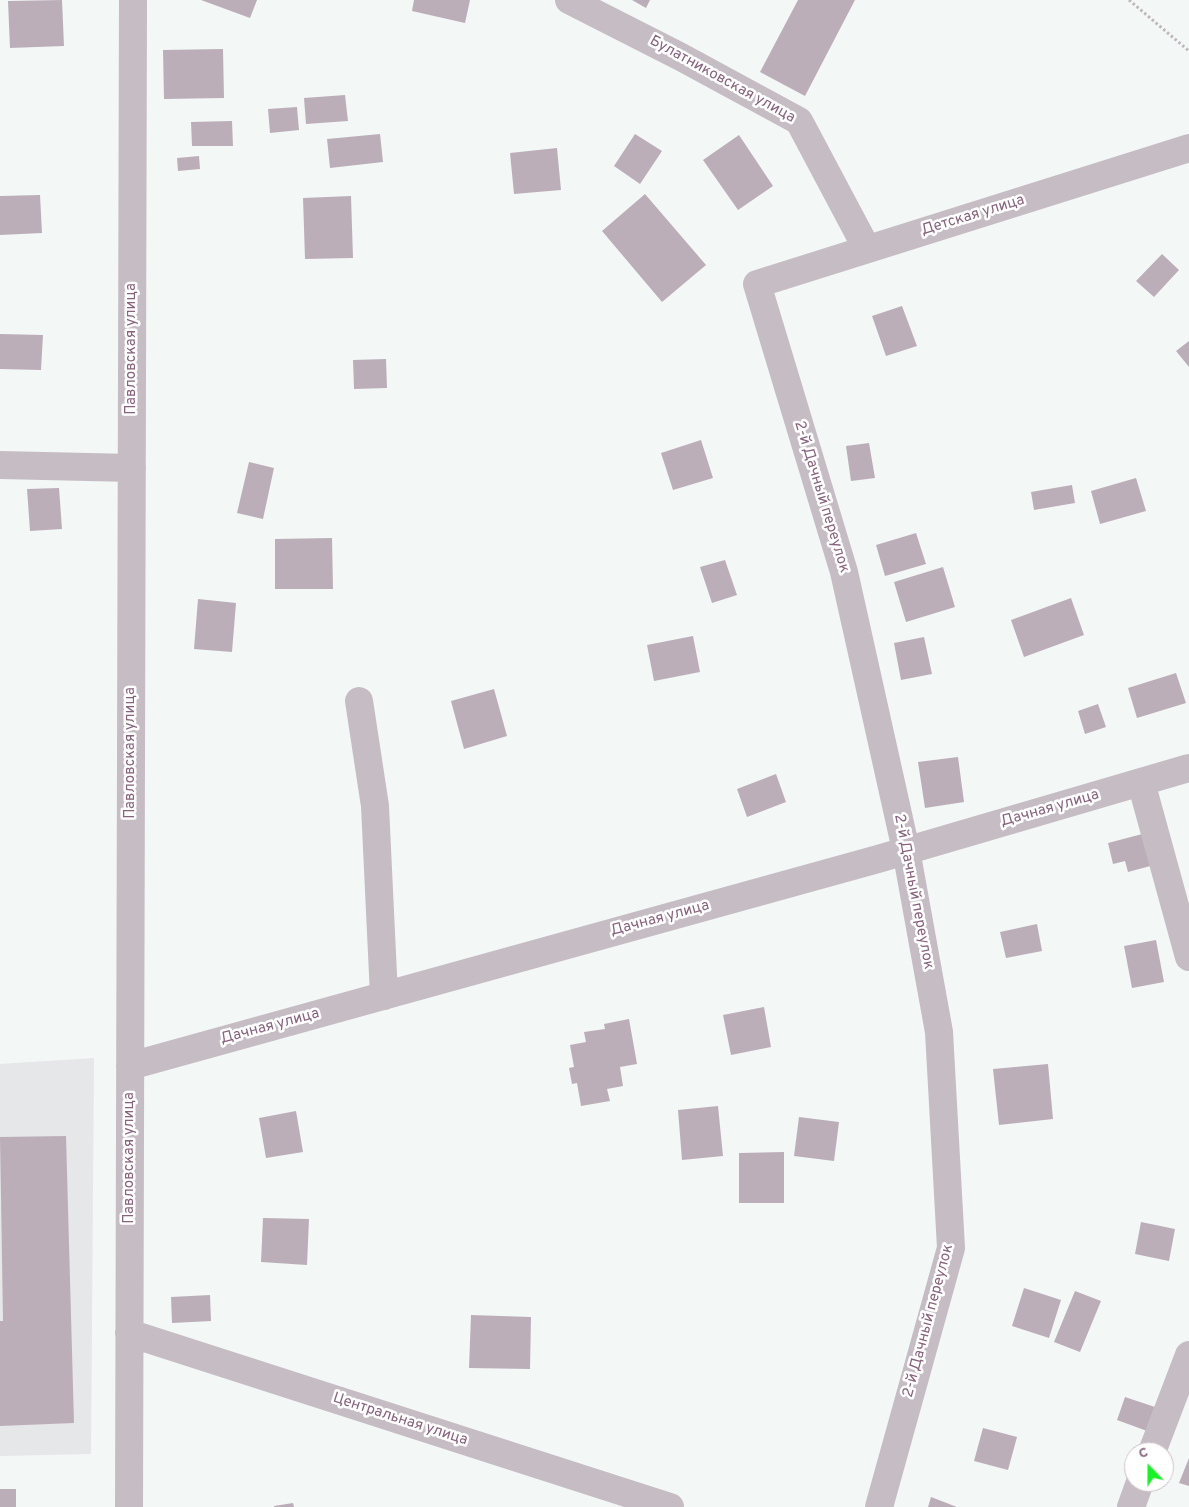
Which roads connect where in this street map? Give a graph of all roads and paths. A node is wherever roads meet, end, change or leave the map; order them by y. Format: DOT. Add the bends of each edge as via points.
graph roads {
  1 [pos="133,0"];
  2 [pos="569,0"];
  3 [pos="1129,0"];
  4 [pos="1189,51"];
  5 [pos="1189,148"];
  6 [pos="867,249"];
  7 [pos="756,284"];
  8 [pos="0,465"];
  9 [pos="132,468"];
  10 [pos="359,701"];
  11 [pos="1189,768"];
  12 [pos="1142,782"];
  13 [pos="906,850"];
  14 [pos="1189,956"];
  15 [pos="384,996"];
  16 [pos="130,1066"];
  17 [pos="129,1333"];
  18 [pos="1189,1355"];
  19 [pos="1156,1442"];
  20 [pos="1136,1492"];
  21 [pos="129,1507"];
  22 [pos="670,1507"];
  23 [pos="879,1507"];
  24 [pos="1130,1507"];
  1 -- 9 [label="street, Павловская улица"];
  2 -- 6 [label="street, Булатниковская улица" via="799,121"];
  3 -- 4 [label="path"];
  5 -- 6 [label="street, Детская улица"];
  6 -- 7 [label="street, Детская улица"];
  7 -- 13 [label="street, 2-й Дачный переулок" via="844,572"];
  8 -- 9 [label="street"];
  9 -- 16 [label="street, Павловская улица"];
  10 -- 15 [label="street" via="375,806"];
  11 -- 12 [label="street, Дачная улица"];
  12 -- 13 [label="street, Дачная улица"];
  12 -- 14 [label="street"];
  13 -- 15 [label="street, Дачная улица"];
  13 -- 23 [label="street, 2-й Дачный переулок" via="939,1032 951,1248"];
  15 -- 16 [label="street, Дачная улица"];
  16 -- 17 [label="street, Павловская улица"];
  17 -- 21 [label="street, Павловская улица"];
  17 -- 22 [label="street, Центральная улица"];
  18 -- 19 [label="street"];
  20 -- 24 [label="street"];
}
